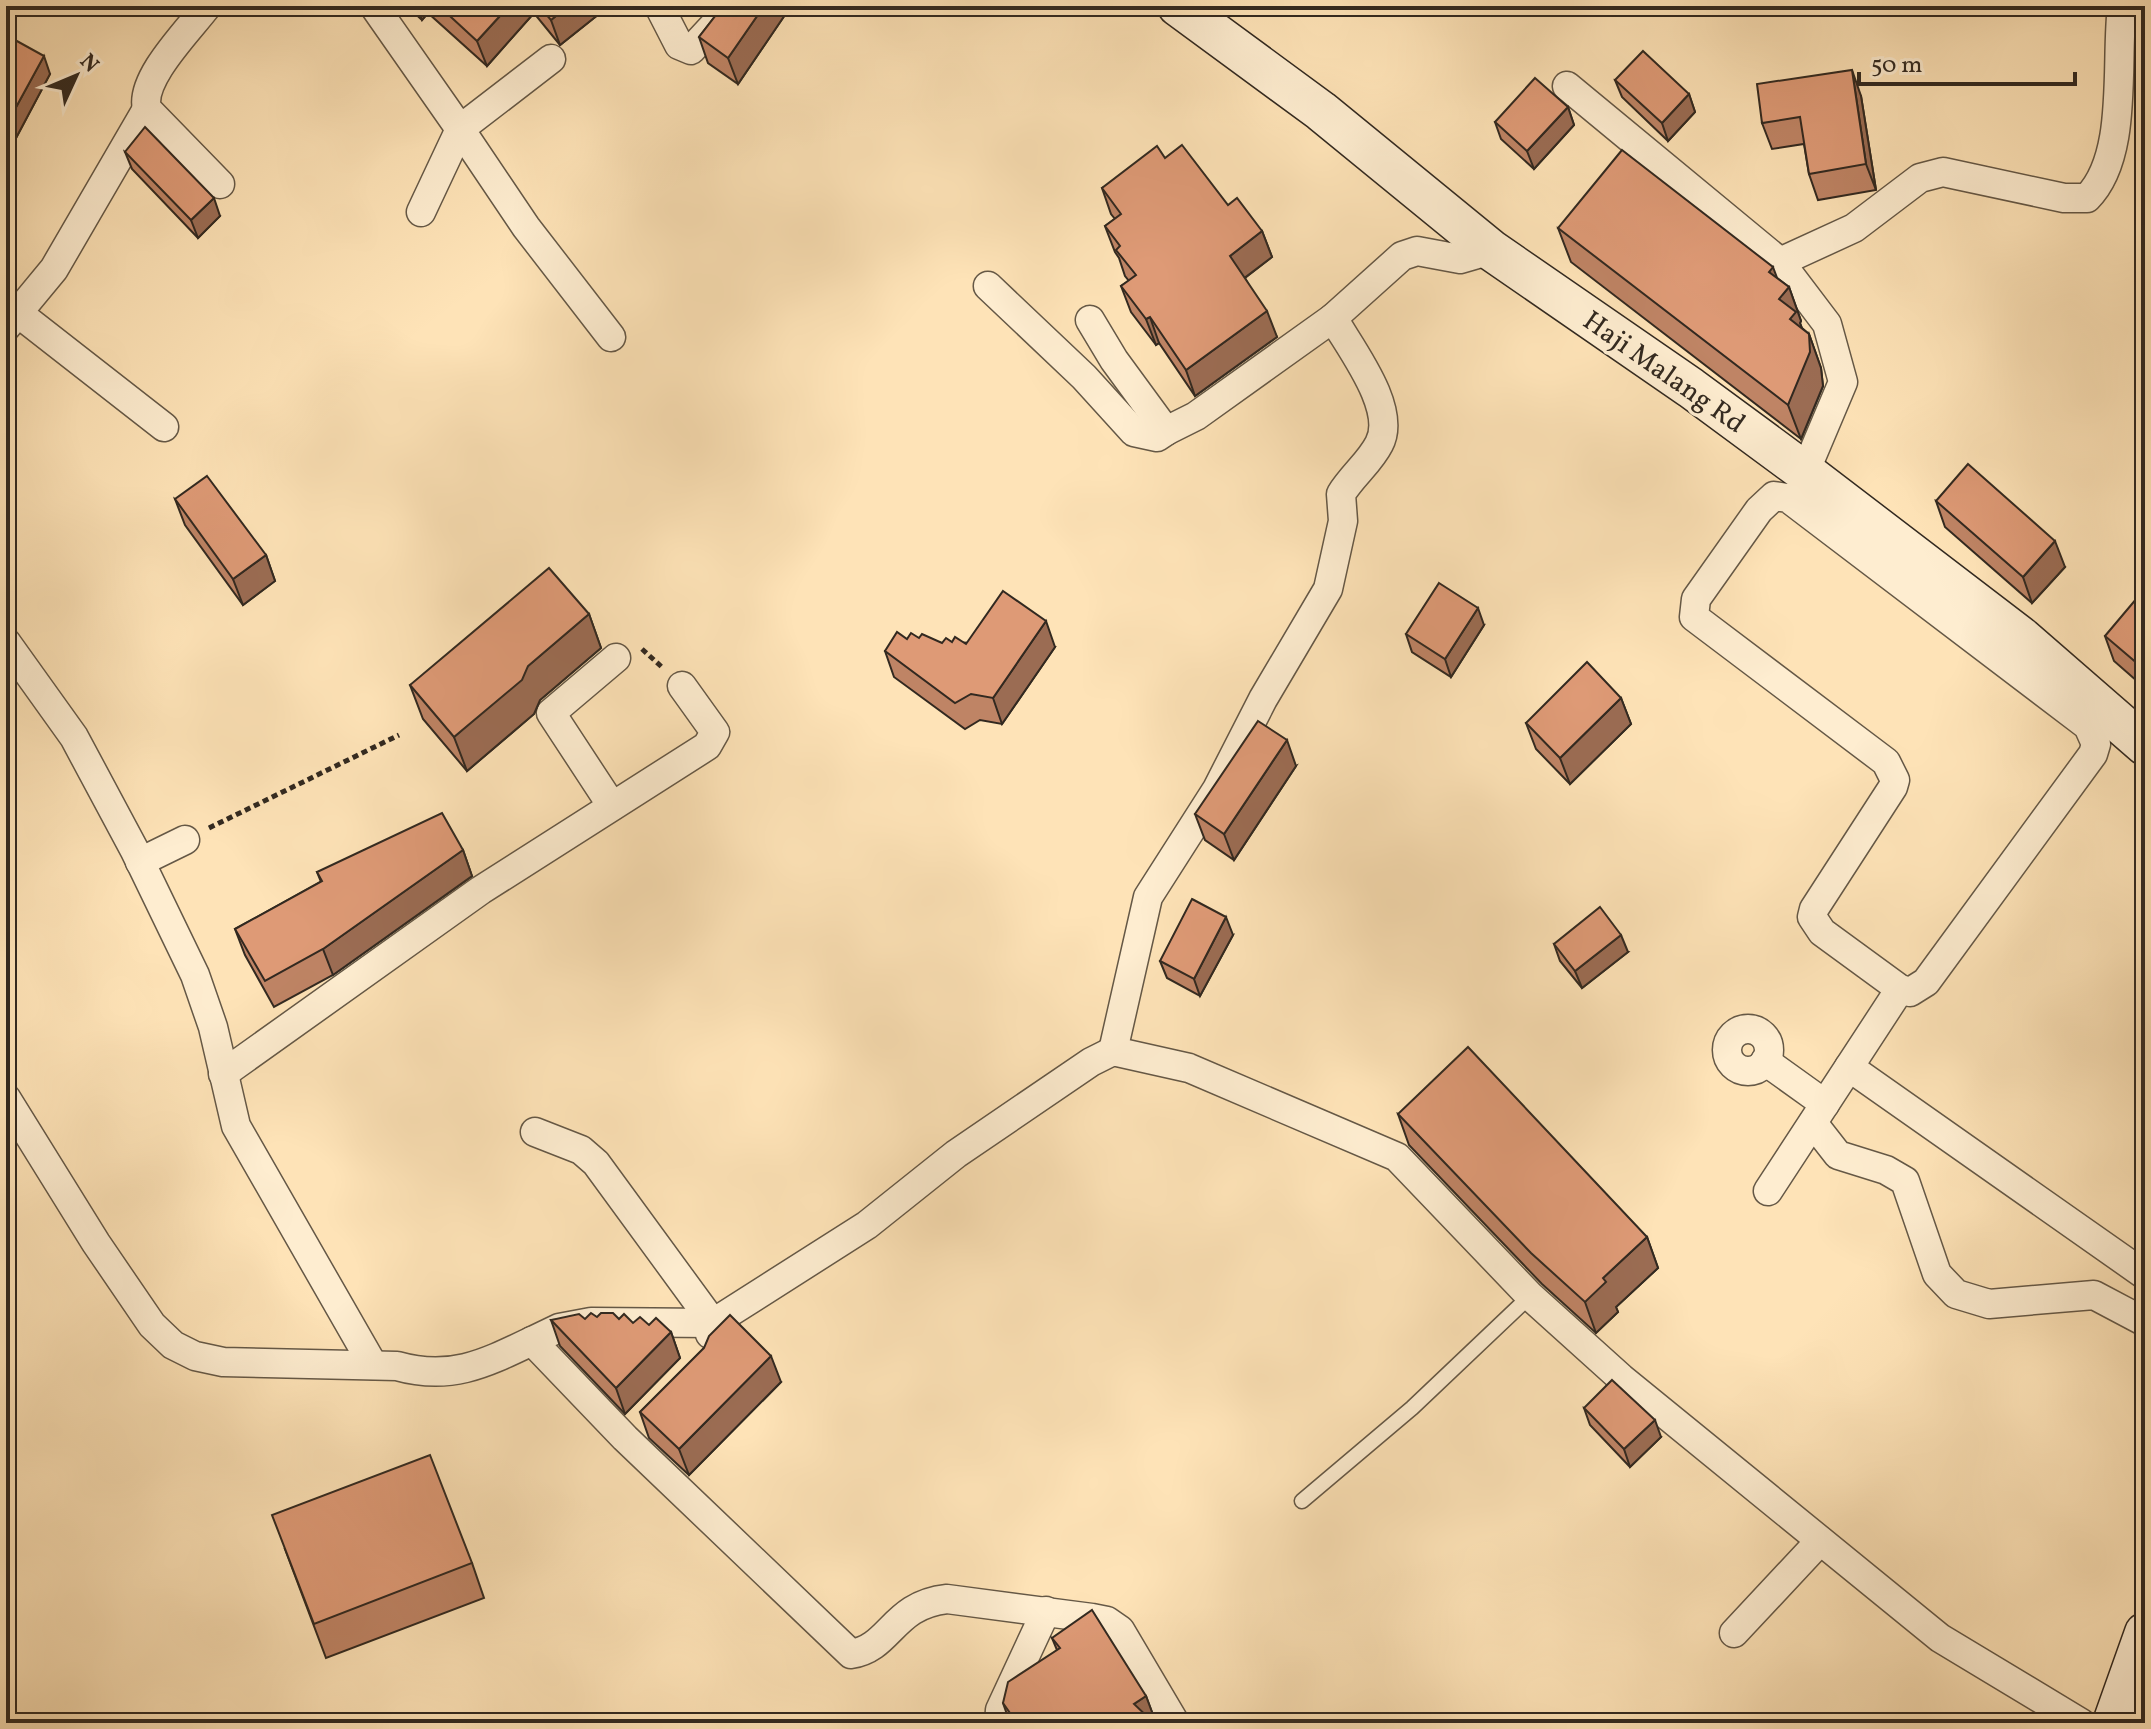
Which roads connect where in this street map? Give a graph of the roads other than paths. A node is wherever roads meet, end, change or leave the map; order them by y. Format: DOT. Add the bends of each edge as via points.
graph roads {
  1 [pos="207,6"];
  2 [pos="374,6"];
  3 [pos="659,6"];
  4 [pos="732,6"];
  5 [pos="2122,6"];
  6 [pos="1191,9"];
  7 [pos="551,59"];
  8 [pos="1567,86"];
  9 [pos="147,109"];
  10 [pos="460,129"];
  11 [pos="220,184"];
  12 [pos="421,212"];
  13 [pos="1491,250"];
  14 [pos="1780,262"];
  15 [pos="988,286"];
  16 [pos="1333,318"];
  17 [pos="12,320"];
  18 [pos="1090,320"];
  19 [pos="611,337"];
  20 [pos="164,427"];
  21 [pos="1166,431"];
  22 [pos="1805,472"];
  23 [pos="6,642"];
  24 [pos="616,658"];
  25 [pos="682,686"];
  26 [pos="2145,745"];
  27 [pos="612,806"];
  28 [pos="185,840"];
  29 [pos="140,862"];
  30 [pos="1900,989"];
  31 [pos="1113,1051"];
  32 [pos="1765,1061"];
  33 [pos="1849,1067"];
  34 [pos="223,1074"];
  35 [pos="6,1098"];
  36 [pos="1819,1114"];
  37 [pos="535,1132"];
  38 [pos="1768,1191"];
  39 [pos="2145,1275"];
  40 [pos="1530,1296"];
  41 [pos="2145,1322"];
  42 [pos="713,1323"];
  43 [pos="532,1341"];
  44 [pos="701,1362"];
  45 [pos="373,1365"];
  46 [pos="647,1416"];
  47 [pos="625,1438"];
  48 [pos="1302,1501"];
  49 [pos="1820,1541"];
  50 [pos="1046,1611"];
  51 [pos="1734,1633"];
  52 [pos="2145,1633"];
  53 [pos="999,1723"];
  54 [pos="1175,1723"];
  55 [pos="2081,1723"];
  56 [pos="2113,1723"];
  1 -- 9 [label="street" via="154,75 144,97"];
  2 -- 10 [label="street"];
  3 -- 4 [label="street" via="679,45 691,50"];
  5 -- 14 [label="street" via="2115,135 2102,184 2087,198 2064,198 1943,172 1920,178 1854,228"];
  6 -- 13 [label="street, Haji Malang Rd"];
  7 -- 10 [label="street"];
  8 -- 14 [label="street"];
  9 -- 11 [label="street"];
  9 -- 17 [label="street" via="54,269"];
  10 -- 12 [label="street"];
  10 -- 19 [label="street" via="526,227"];
  13 -- 16 [label="street" via="1460,259 1417,251 1402,256"];
  13 -- 22 [label="street, Haji Malang Rd"];
  14 -- 22 [label="street" via="1827,324 1843,382"];
  15 -- 21 [label="street" via="1134,432 1157,437"];
  16 -- 21 [label="street" via="1196,416"];
  16 -- 31 [label="street" via="1380,402 1385,423 1380,443 1341,494 1343,521 1328,589 1217,789 1148,897"];
  17 -- 20 [label="street"];
  18 -- 21 [label="street"];
  22 -- 26 [label="street, Haji Malang Rd" via="2022,638"];
  23 -- 29 [label="street" via="74,737"];
  24 -- 27 [label="street" via="551,713"];
  25 -- 27 [label="street" via="712,726 713,740"];
  27 -- 34 [label="street" via="481,890"];
  28 -- 29 [label="street"];
  29 -- 34 [label="street" via="195,975"];
  30 -- 30 [label="street" via="1910,992 1926,982 2096,744 2088,726 1788,498 1774,496 1696,599 1694,617 1892,770 1893,787 1812,917 1822,932"];
  30 -- 33 [label="street"];
  31 -- 40 [label="street" via="1189,1068 1397,1157"];
  31 -- 42 [label="street" via="956,1154 867,1225"];
  32 -- 36 [label="street"];
  33 -- 36 [label="street"];
  33 -- 39 [label="street"];
  34 -- 45 [label="street" via="236,1126"];
  35 -- 45 [label="street" via="96,1243 152,1325 173,1345 223,1362"];
  36 -- 38 [label="street"];
  36 -- 41 [label="street" via="1838,1155 1905,1181 1937,1274 1956,1294 1989,1304 2094,1295"];
  37 -- 42 [label="street" via="581,1150 596,1163"];
  40 -- 48 [label="lane" via="1412,1408"];
  40 -- 49 [label="street"];
  42 -- 43 [label="street" via="591,1322 559,1328"];
  42 -- 44 [label="street"];
  43 -- 45 [label="street" via="483,1365 447,1373"];
  43 -- 47 [label="street"];
  46 -- 47 [label="street"];
  47 -- 50 [label="street" via="851,1654 868,1651 899,1618 932,1601"];
  49 -- 51 [label="street"];
  49 -- 55 [label="street" via="1940,1638"];
  50 -- 53 [label="street" via="1000,1710"];
  50 -- 54 [label="street" via="1107,1621 1120,1630"];
  52 -- 56 [label="street"];
}
